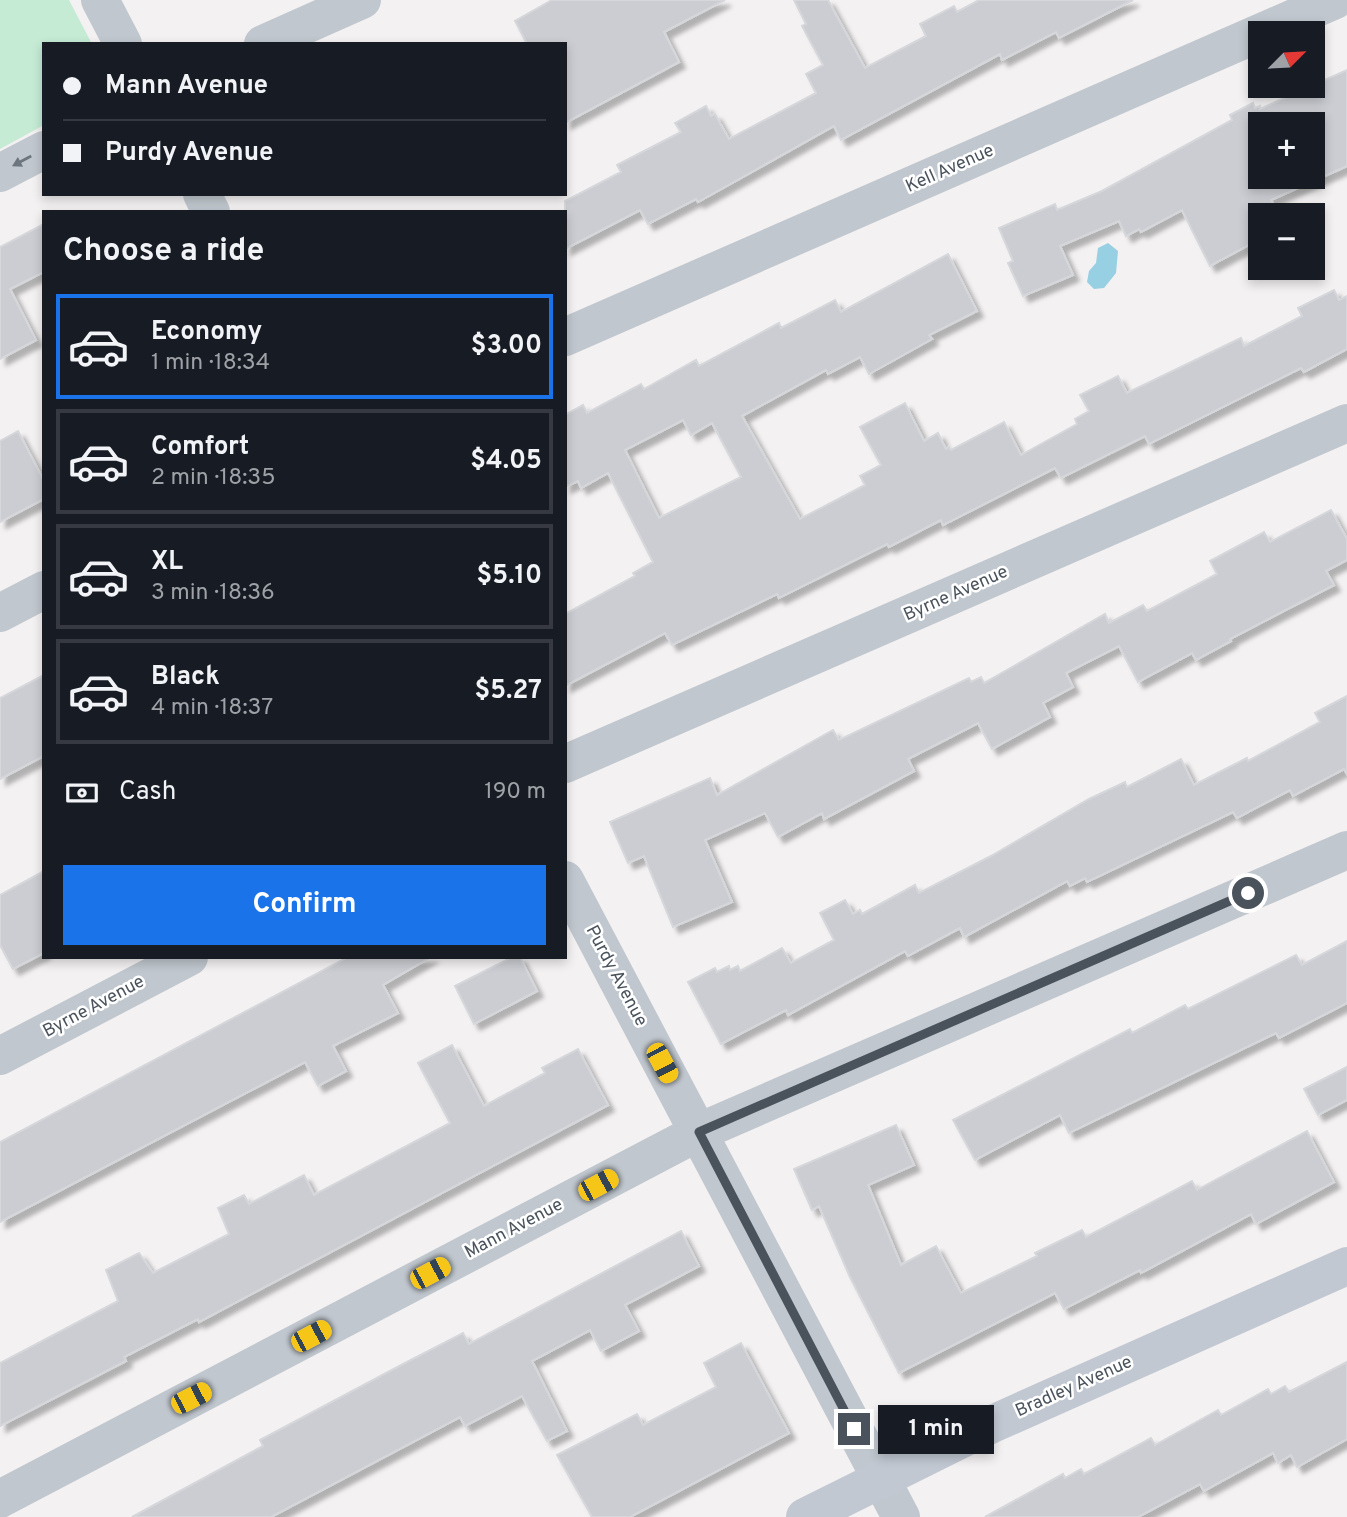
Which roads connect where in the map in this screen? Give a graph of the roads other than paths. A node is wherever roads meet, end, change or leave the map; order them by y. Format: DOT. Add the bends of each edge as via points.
graph roads {
  1 [pos="100,0"];
  2 [pos="362,0"];
  3 [pos="1335,0"];
  4 [pos="122,42"];
  5 [pos="268,42"];
  6 [pos="42,151"];
  7 [pos="0,173"];
  8 [pos="567,336"];
  9 [pos="1347,423"];
  10 [pos="42,591"];
  11 [pos="0,613"];
  12 [pos="567,763"];
  13 [pos="1347,850"];
  14 [pos="567,884"];
  15 [pos="185,959"];
  16 [pos="0,1056"];
  17 [pos="699,1132"];
  18 [pos="1347,1266"];
  19 [pos="880,1479"];
  20 [pos="0,1499"];
  21 [pos="805,1517"];
  22 [pos="901,1517"];
  1 -- 4 [label="street"];
  2 -- 5 [label="street"];
  3 -- 8 [label="street, Kell Avenue"];
  6 -- 7 [label="street, one-way"];
  9 -- 12 [label="street, Byrne Avenue"];
  10 -- 11 [label="street"];
  13 -- 17 [label="street, Mann Avenue"];
  14 -- 17 [label="street, Purdy Avenue"];
  15 -- 16 [label="street, Byrne Avenue"];
  17 -- 19 [label="street, Purdy Avenue"];
  17 -- 20 [label="street, Mann Avenue"];
  18 -- 19 [label="street, Bradley Avenue"];
  19 -- 21 [label="street, Bradley Avenue"];
  19 -- 22 [label="street, Purdy Avenue"];
}
